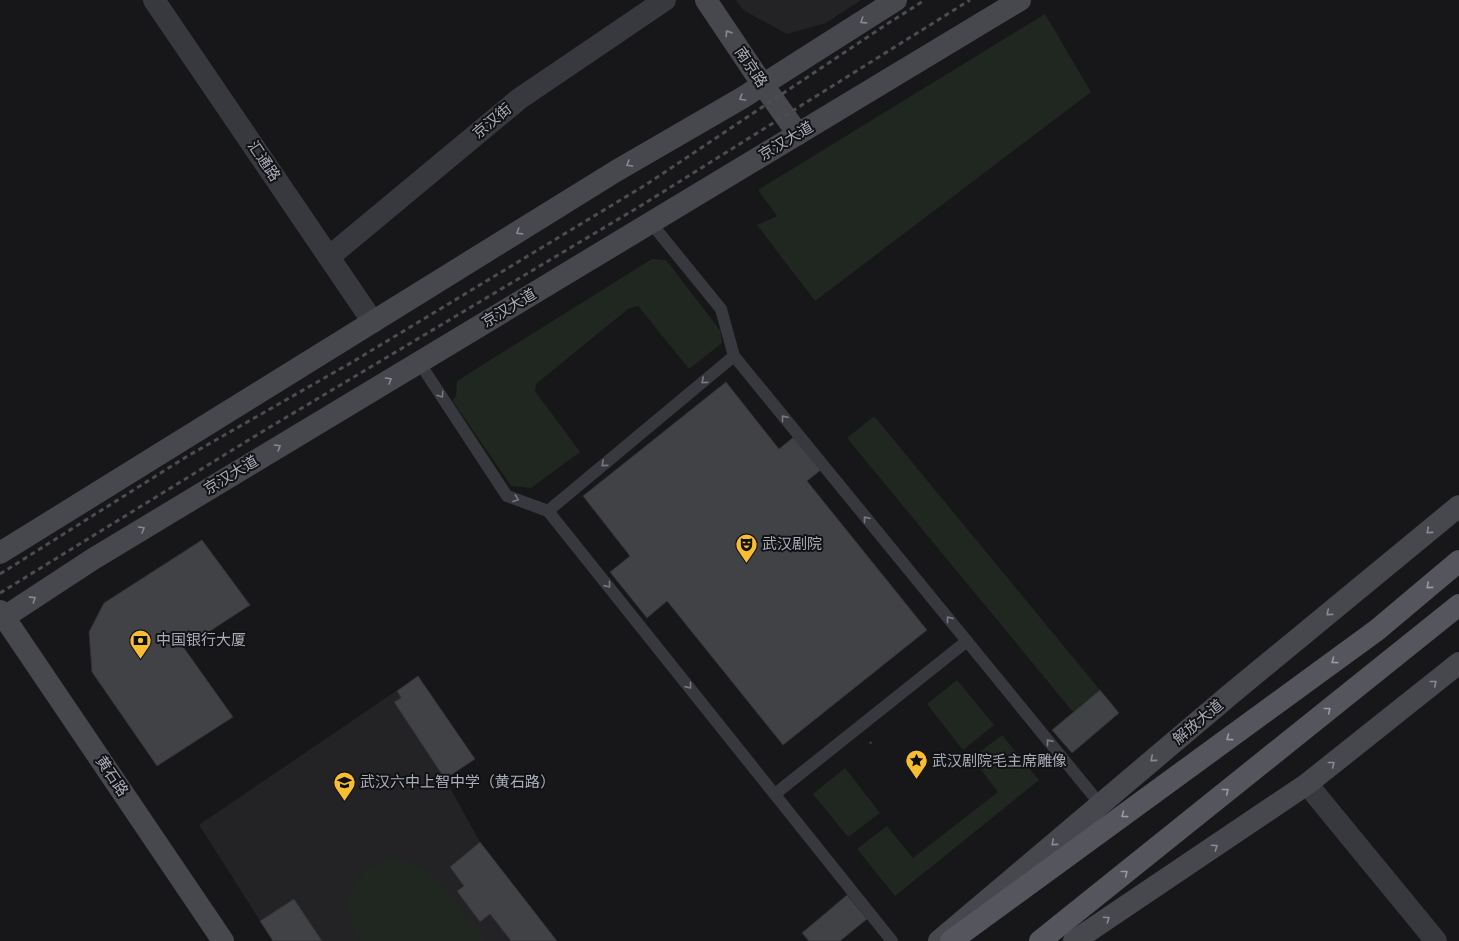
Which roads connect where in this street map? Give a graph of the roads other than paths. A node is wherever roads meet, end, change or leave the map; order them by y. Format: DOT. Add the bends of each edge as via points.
graph roads {
  1 [pos="154,0"];
  2 [pos="665,0"];
  3 [pos="706,0"];
  4 [pos="896,0"];
  5 [pos="1020,0"];
  6 [pos="763,85"];
  7 [pos="798,134"];
  8 [pos="651,222"];
  9 [pos="329,257"];
  10 [pos="373,322"];
  11 [pos="734,356"];
  12 [pos="419,362"];
  13 [pos="1459,506"];
  14 [pos="548,511"];
  15 [pos="0,553"];
  16 [pos="1459,561"];
  17 [pos="1459,605"];
  18 [pos="1,616"];
  19 [pos="967,641"];
  20 [pos="1459,663"];
  21 [pos="1307,784"];
  22 [pos="775,794"];
  23 [pos="1100,804"];
  24 [pos="223,941"];
  25 [pos="892,941"];
  26 [pos="939,941"];
  27 [pos="951,941"];
  28 [pos="1040,941"];
  29 [pos="1074,941"];
  30 [pos="1436,941"];
  1 -- 9 [label="street, 汇通路"];
  2 -- 9 [label="street, 京汉街" via="519,99"];
  6 -- 3 [label="main road, 南京路, one-way"];
  4 -- 6 [label="main road, one-way"];
  5 -- 7 [label="main road, 京汉大道"];
  6 -- 7 [label="main road, 南京路"];
  6 -- 10 [label="main road, one-way" via="616,171"];
  7 -- 8 [label="main road, 京汉大道"];
  8 -- 11 [label="lane" via="721,309"];
  8 -- 12 [label="main road, 京汉大道"];
  9 -- 10 [label="street, 汇通路"];
  10 -- 15 [label="main road"];
  11 -- 14 [label="lane, one-way"];
  19 -- 11 [label="lane, one-way"];
  12 -- 14 [label="lane, one-way" via="507,496"];
  18 -- 12 [label="main road, 京汉大道, one-way"];
  13 -- 23 [label="main road, 解放大道, one-way"];
  14 -- 22 [label="lane, one-way"];
  16 -- 27 [label="main road, 解放大道, one-way" via="1377,630"];
  28 -- 17 [label="main road, one-way"];
  18 -- 24 [label="main road, 黄石路"];
  19 -- 22 [label="lane"];
  23 -- 19 [label="lane, one-way"];
  21 -- 20 [label="main road, one-way"];
  29 -- 21 [label="main road, one-way"];
  21 -- 30 [label="street"];
  22 -- 25 [label="lane"];
  23 -- 26 [label="main road, 解放大道, one-way"];
}
